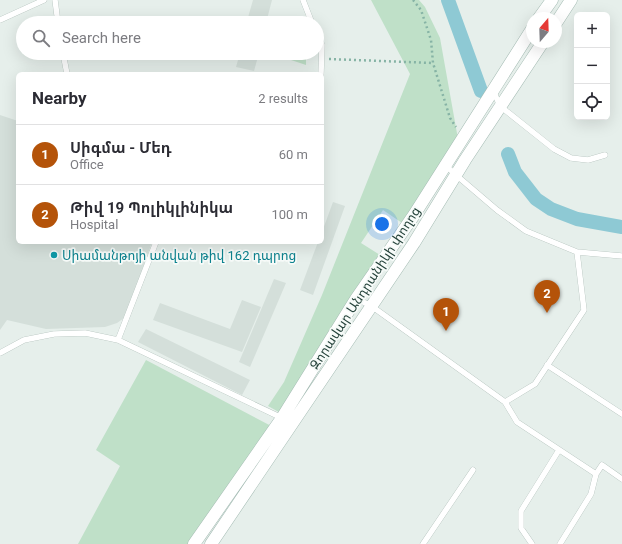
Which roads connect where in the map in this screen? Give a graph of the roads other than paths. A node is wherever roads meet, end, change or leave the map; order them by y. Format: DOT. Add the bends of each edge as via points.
graph roads {
  1 [pos="44,0"];
  2 [pos="54,0"];
  3 [pos="302,0"];
  4 [pos="552,0"];
  5 [pos="571,0"];
  6 [pos="543,12"];
  7 [pos="562,14"];
  8 [pos="57,16"];
  9 [pos="309,16"];
  10 [pos="0,20"];
  11 [pos="526,38"];
  12 [pos="539,48"];
  13 [pos="64,60"];
  14 [pos="322,60"];
  15 [pos="67,72"];
  16 [pos="321,72"];
  17 [pos="493,90"];
  18 [pos="500,106"];
  19 [pos="605,155"];
  20 [pos="445,165"];
  21 [pos="456,176"];
  22 [pos="155,244"];
  23 [pos="577,252"];
  24 [pos="622,256"];
  25 [pos="356,299"];
  26 [pos="370,305"];
  27 [pos="118,340"];
  28 [pos="0,353"];
  29 [pos="548,365"];
  30 [pos="505,402"];
  31 [pos="622,414"];
  32 [pos="287,421"];
  33 [pos="559,450"];
  34 [pos="473,470"];
  35 [pos="596,474"];
  36 [pos="622,479"];
  37 [pos="194,544"];
  38 [pos="211,544"];
  39 [pos="423,544"];
  40 [pos="532,544"];
  41 [pos="560,544"];
  1 -- 10 [label="lane"];
  2 -- 8 [label="lane"];
  3 -- 9 [label="lane"];
  4 -- 6 [label="main road"];
  5 -- 7 [label="main road"];
  11 -- 17 [label="main road, Զորավար Անդրանիկի փողոց"];
  12 -- 18 [label="main road, Զորավար Անդրանիկի փողոց"];
  13 -- 15 [label="lane"];
  14 -- 16 [label="lane"];
  17 -- 18 [label="lane"];
  17 -- 20 [label="main road, Զորավար Անդրանիկի փողոց"];
  18 -- 19 [label="lane" via="554,149 571,158 588,160"];
  18 -- 21 [label="main road, Զորավար Անդրանիկի փողոց"];
  20 -- 21 [label="lane"];
  20 -- 25 [label="main road, Զորավար Անդրանիկի փողոց"];
  21 -- 23 [label="lane" via="526,231"];
  21 -- 26 [label="main road, Զորավար Անդրանիկի փողոց" via="414,243"];
  22 -- 27 [label="lane"];
  23 -- 24 [label="lane"];
  23 -- 29 [label="lane" via="584,310"];
  25 -- 26 [label="lane"];
  25 -- 32 [label="main road, Զորավար Անդրանիկի փողոց"];
  26 -- 30 [label="lane"];
  26 -- 32 [label="main road, Զորավար Անդրանիկի փողոց"];
  27 -- 28 [label="lane" via="85,333 54,334 24,340"];
  27 -- 32 [label="lane"];
  29 -- 30 [label="lane" via="535,384"];
  29 -- 31 [label="lane"];
  30 -- 33 [label="lane" via="517,422"];
  32 -- 37 [label="main road, Զորավար Անդրանիկի փողոց"];
  32 -- 38 [label="main road, Զորավար Անդրանիկի փողոց"];
  33 -- 35 [label="lane"];
  33 -- 40 [label="lane" via="521,511 521,528"];
  34 -- 39 [label="lane"];
  35 -- 36 [label="lane" via="602,465"];
  35 -- 41 [label="lane" via="591,494"];
}
